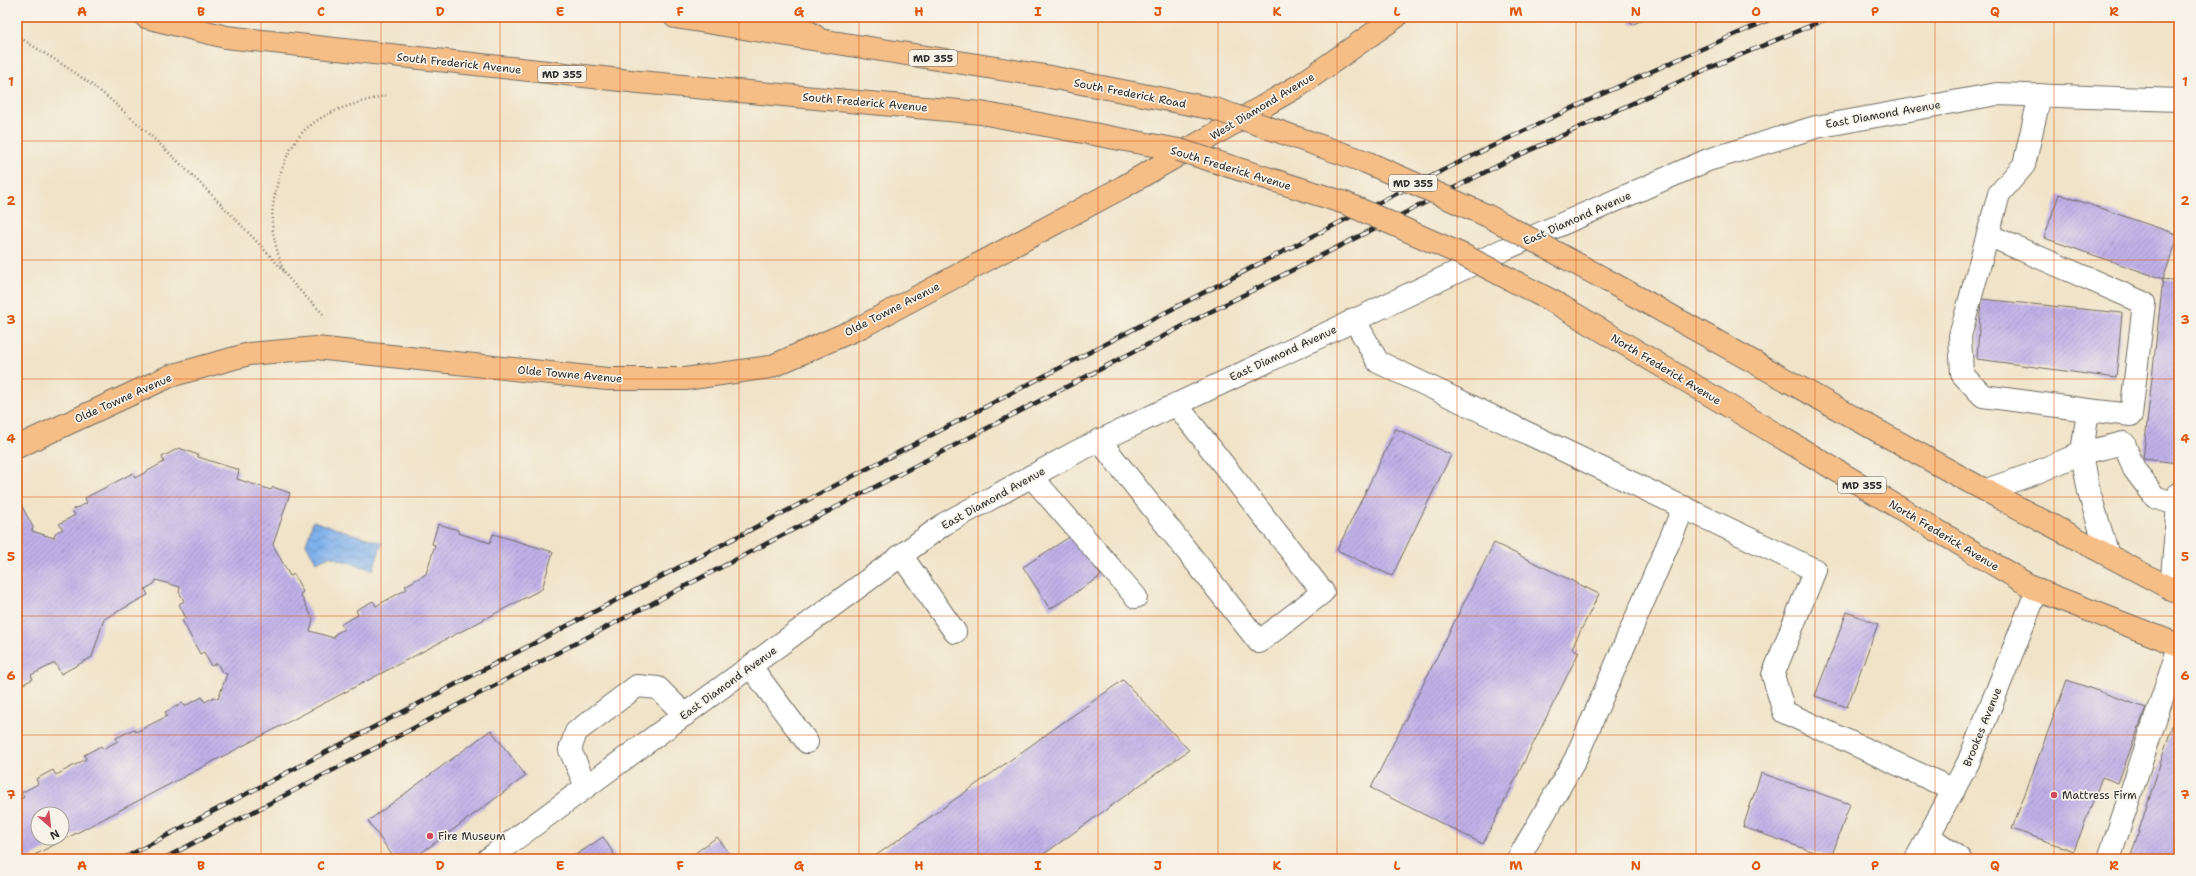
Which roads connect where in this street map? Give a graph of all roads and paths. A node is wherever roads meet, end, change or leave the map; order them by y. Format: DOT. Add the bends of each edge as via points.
graph roads {
  1 [pos="146,17"];
  2 [pos="675,17"];
  3 [pos="785,17"];
  4 [pos="1396,17"];
  5 [pos="17,36"];
  6 [pos="822,40"];
  7 [pos="388,95"];
  8 [pos="2040,96"];
  9 [pos="2179,100"];
  10 [pos="1123,187"];
  11 [pos="1988,236"];
  12 [pos="284,271"];
  13 [pos="1556,303"];
  14 [pos="323,314"];
  15 [pos="1354,319"];
  16 [pos="1176,404"];
  17 [pos="2088,410"];
  18 [pos="1099,440"];
  19 [pos="17,447"];
  20 [pos="2082,453"];
  21 [pos="1031,476"];
  22 [pos="1986,490"];
  23 [pos="2178,499"];
  24 [pos="1684,507"];
  25 [pos="901,555"];
  26 [pos="2108,555"];
  27 [pos="2037,590"];
  28 [pos="2175,591"];
  29 [pos="1136,597"];
  30 [pos="955,632"];
  31 [pos="2179,646"];
  32 [pos="751,667"];
  33 [pos="685,715"];
  34 [pos="807,742"];
  35 [pos="586,786"];
  36 [pos="1954,790"];
  37 [pos="1929,836"];
  38 [pos="488,859"];
  39 [pos="1518,859"];
  40 [pos="1916,859"];
  41 [pos="1960,859"];
  42 [pos="2109,859"];
  1 -- 13 [label="main road, South Frederick Avenue / MD 355, bridge" via="226,37 639,82 981,113 1179,150 1345,203 1463,254"];
  2 -- 6 [label="main road, MD 355"];
  3 -- 6 [label="main road"];
  4 -- 10 [label="main road, West Diamond Avenue" via="1300,85"];
  5 -- 12 [label="path" via="111,100 196,179"];
  6 -- 22 [label="main road, South Frederick Road / MD 355, bridge" via="1044,76 1215,110 1366,162 1488,216"];
  7 -- 12 [label="path" via="352,104 326,116 306,129 294,145 283,167 274,199 272,222"];
  8 -- 9 [label="street, East Diamond Avenue"];
  8 -- 11 [label="street" via="2024,165 1999,194"];
  8 -- 15 [label="street, East Diamond Avenue" via="1997,94 1816,126 1708,160"];
  10 -- 19 [label="main road, Olde Towne Avenue" via="861,327 770,367 685,379 607,379 316,348 257,354 170,376"];
  11 -- 17 [label="street" via="1960,336 1962,374 1983,396"];
  11 -- 17 [label="street" via="2144,303 2132,415"];
  12 -- 14 [label="path"];
  13 -- 27 [label="main road, North Frederick Avenue / MD 355"];
  15 -- 16 [label="street, East Diamond Avenue"];
  15 -- 24 [label="street" via="1378,362"];
  16 -- 18 [label="street, East Diamond Avenue"];
  16 -- 18 [label="street" via="1323,592 1260,642"];
  17 -- 20 [label="street"];
  18 -- 21 [label="street, East Diamond Avenue"];
  20 -- 22 [label="street"];
  20 -- 23 [label="street" via="2124,443 2134,469 2155,497"];
  20 -- 26 [label="street" via="2089,492"];
  21 -- 25 [label="street, East Diamond Avenue" via="944,524"];
  21 -- 29 [label="street"];
  22 -- 26 [label="main road, MD 355"];
  23 -- 28 [label="street"];
  24 -- 36 [label="street" via="1815,570 1773,675 1784,712"];
  24 -- 39 [label="street" via="1574,760"];
  25 -- 30 [label="street"];
  25 -- 32 [label="street, East Diamond Avenue"];
  26 -- 28 [label="main road, MD 355"];
  27 -- 31 [label="main road, North Frederick Avenue / MD 355"];
  27 -- 36 [label="street, Brookes Avenue" via="1968,763"];
  31 -- 42 [label="street"];
  32 -- 33 [label="street, East Diamond Avenue"];
  32 -- 34 [label="street"];
  33 -- 35 [label="street, East Diamond Avenue"];
  33 -- 35 [label="street" via="658,688 637,686 576,732 570,750"];
  35 -- 38 [label="street, East Diamond Avenue"];
  36 -- 37 [label="street, Brookes Avenue"];
  37 -- 40 [label="street, Brookes Avenue"];
  37 -- 41 [label="street"];
}
